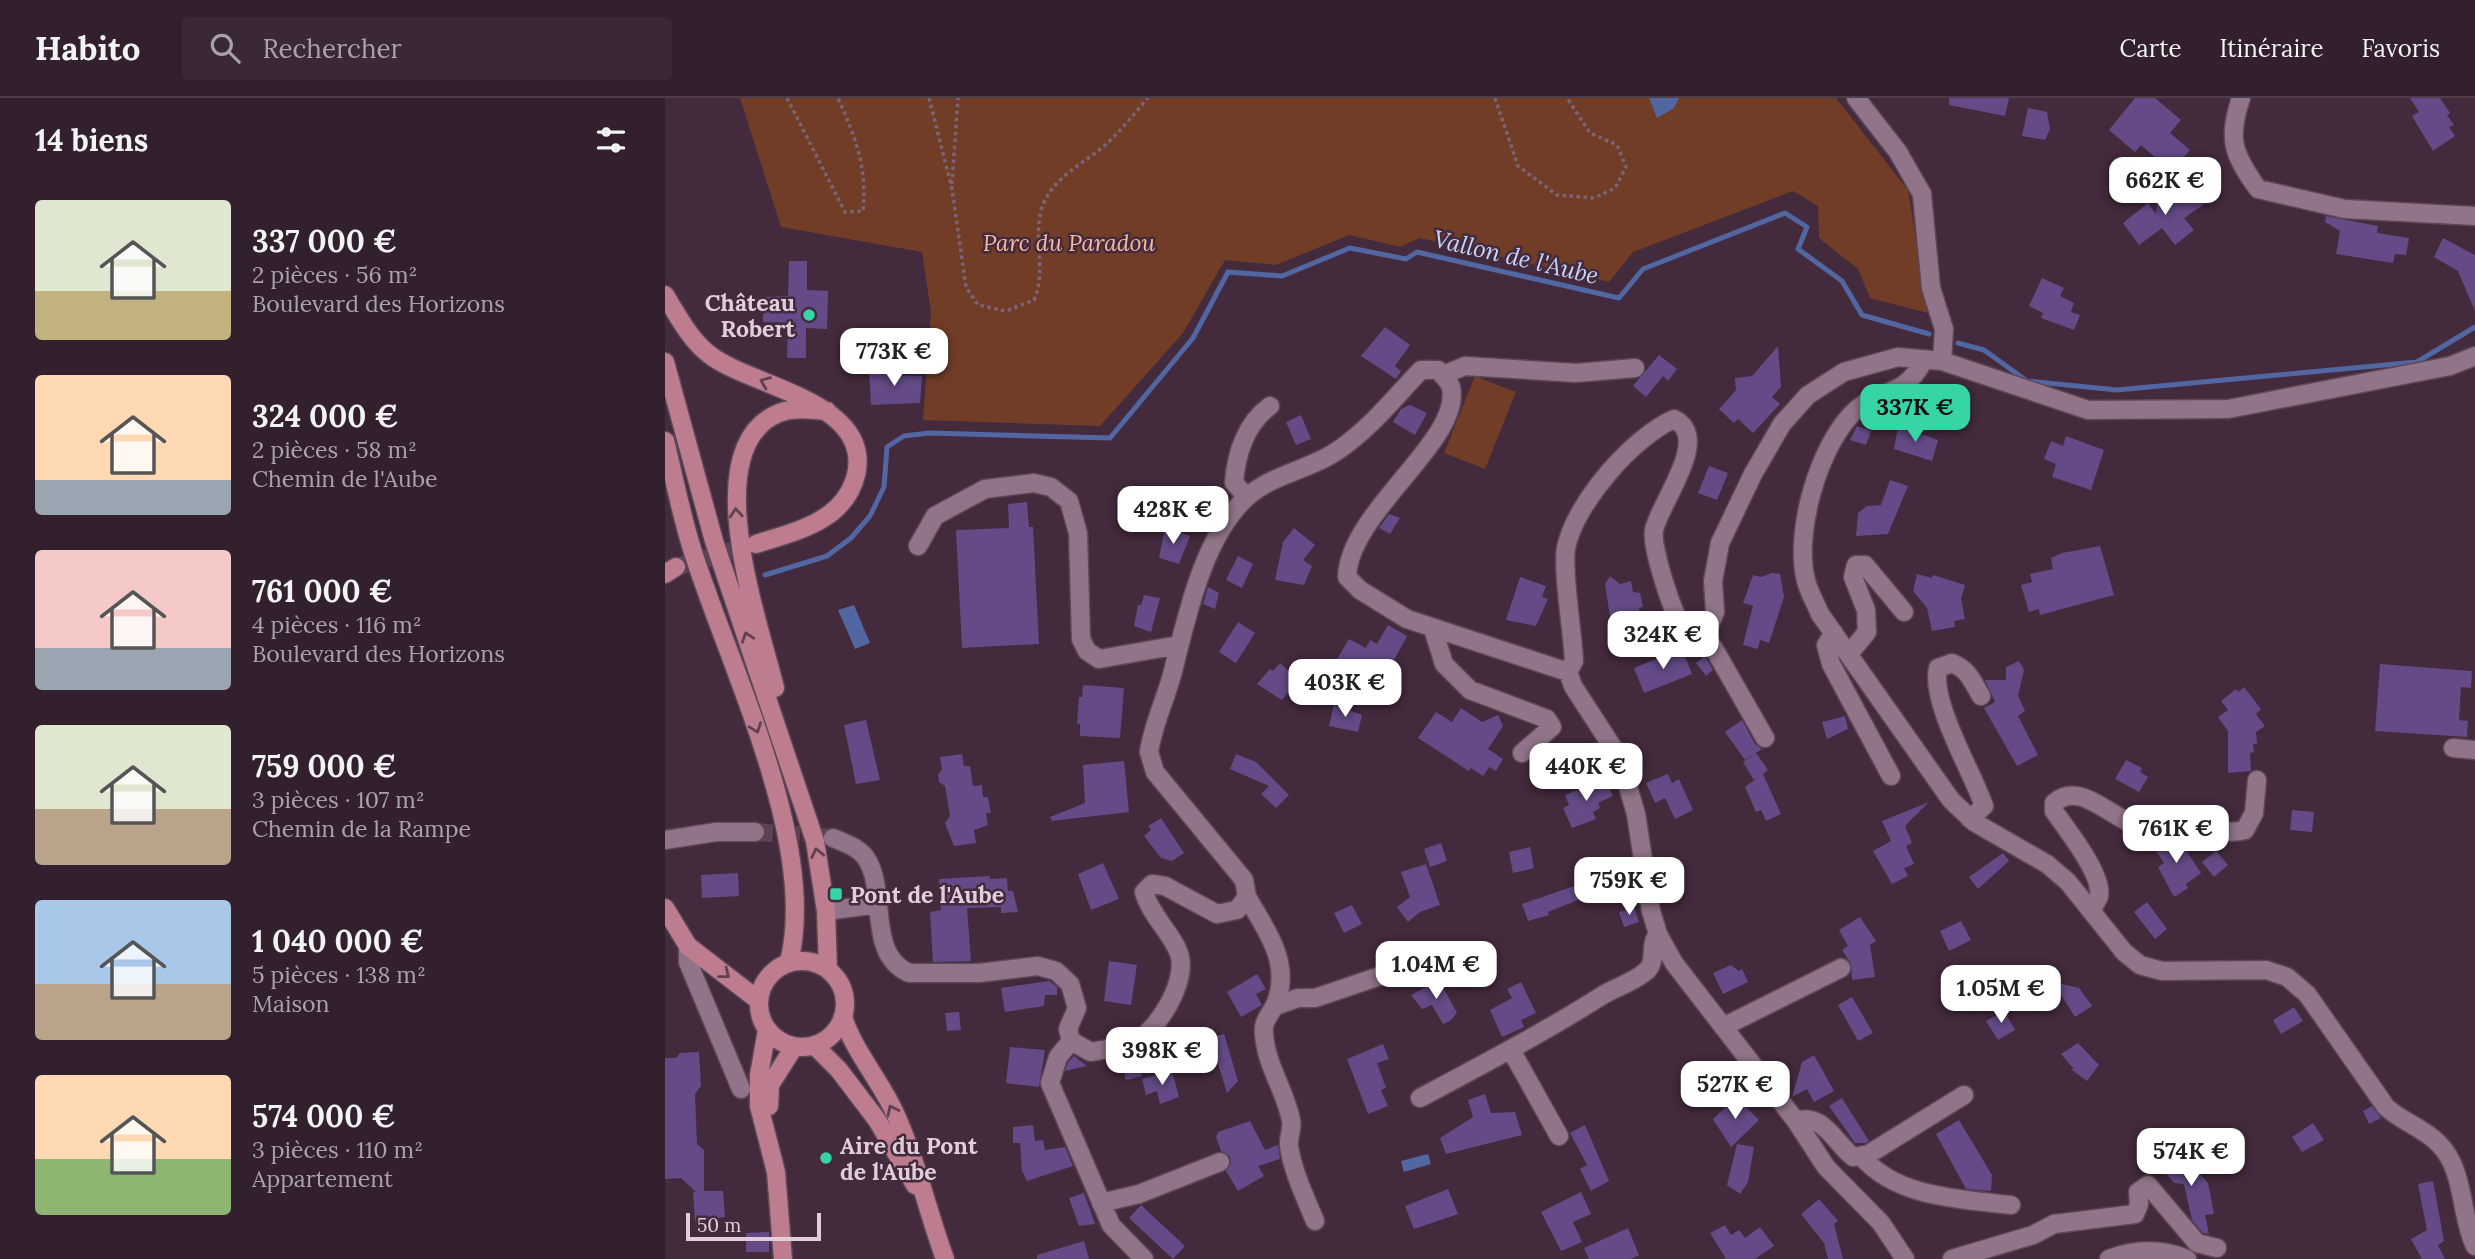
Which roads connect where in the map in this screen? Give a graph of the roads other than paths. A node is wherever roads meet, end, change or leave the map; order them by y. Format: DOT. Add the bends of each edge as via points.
graph roads {
  1 [pos="1856,98"];
  2 [pos="2241,98"];
  3 [pos="2475,216"];
  4 [pos="665,295"];
  5 [pos="2475,356"];
  6 [pos="1933,361"];
  7 [pos="665,362"];
  8 [pos="1635,368"];
  9 [pos="1443,375"];
  10 [pos="1270,406"];
  11 [pos="827,411"];
  12 [pos="665,441"];
  13 [pos="1247,497"];
  14 [pos="755,544"];
  15 [pos="918,546"];
  16 [pos="1905,612"];
  17 [pos="1433,629"];
  18 [pos="1834,633"];
  19 [pos="1702,635"];
  20 [pos="1179,645"];
  21 [pos="1849,654"];
  22 [pos="1568,672"];
  23 [pos="1981,696"];
  24 [pos="1765,738"];
  25 [pos="2453,748"];
  26 [pos="2475,750"];
  27 [pos="1522,753"];
  28 [pos="1891,776"];
  29 [pos="2257,780"];
  30 [pos="801,794"];
  31 [pos="1971,818"];
  32 [pos="755,832"];
  33 [pos="833,838"];
  34 [pos="665,840"];
  35 [pos="1247,897"];
  36 [pos="878,904"];
  37 [pos="665,908"];
  38 [pos="826,911"];
  39 [pos="2091,911"];
  40 [pos="1658,934"];
  41 [pos="688,946"];
  42 [pos="1451,953"];
  43 [pos="789,962"];
  44 [pos="1841,968"];
  45 [pos="828,970"];
  46 [pos="758,1000"];
  47 [pos="1275,1006"];
  48 [pos="843,1017"];
  49 [pos="1723,1027"];
  50 [pos="767,1030"];
  51 [pos="1071,1041"];
  52 [pos="814,1045"];
  53 [pos="794,1046"];
  54 [pos="1511,1050"];
  55 [pos="741,1089"];
  56 [pos="1964,1095"];
  57 [pos="1420,1098"];
  58 [pos="1796,1121"];
  59 [pos="1559,1136"];
  60 [pos="768,1138"];
  61 [pos="1861,1156"];
  62 [pos="1220,1162"];
  63 [pos="922,1197"];
  64 [pos="1101,1203"];
  65 [pos="2011,1205"];
  66 [pos="1315,1221"];
  67 [pos="2475,1246"];
  68 [pos="2217,1248"];
  69 [pos="783,1259"];
  70 [pos="945,1259"];
  71 [pos="1143,1259"];
  72 [pos="1905,1259"];
  73 [pos="1952,1259"];
  74 [pos="2109,1259"];
  75 [pos="2187,1259"];
  1 -- 6 [label="street" via="1898,152 1922,194 1931,288 1944,329"];
  2 -- 3 [label="street" via="2232,124 2236,158 2258,188 2345,209"];
  11 -- 4 [label="main road, one-way" via="709,354 693,339"];
  5 -- 6 [label="street" via="2450,366 2228,410 2088,410"];
  6 -- 18 [label="street" via="1912,381 1859,408 1837,431 1819,466 1804,537 1806,582"];
  6 -- 19 [label="street" via="1898,356 1844,372 1808,395 1782,424 1720,543 1713,581 1715,612"];
  30 -- 7 [label="main road, one-way" via="713,541"];
  8 -- 9 [label="street" via="1576,373 1465,366"];
  9 -- 13 [label="street" via="1438,370 1420,370 1365,430 1335,453 1275,479"];
  9 -- 17 [label="street" via="1451,385 1451,406 1433,439 1360,533 1348,558 1347,577 1407,619"];
  10 -- 13 [label="street" via="1249,427 1235,464 1234,483"];
  11 -- 14 [label="main road" via="850,435 857,471 852,486 831,516"];
  30 -- 11 [label="main road, one-way" via="738,528 736,482 744,449 764,422 793,410"];
  12 -- 43 [label="main road, one-way" via="691,548 766,758 780,814 797,928"];
  13 -- 20 [label="street" via="1209,556"];
  15 -- 20 [label="street" via="935,516 985,489 1034,483 1051,487 1069,501 1078,533 1081,639 1087,652 1099,659"];
  16 -- 21 [label="street" via="1865,565 1856,565 1853,577 1866,610 1867,632"];
  17 -- 22 [label="street"];
  17 -- 27 [label="street" via="1444,664 1470,690 1547,719 1552,727"];
  18 -- 21 [label="street"];
  18 -- 28 [label="street" via="1826,645 1831,664"];
  19 -- 22 [label="street" via="1683,627 1656,560 1654,530 1688,452 1689,434 1674,419 1654,428 1575,518 1565,551 1574,661"];
  19 -- 24 [label="street"];
  20 -- 35 [label="street" via="1149,752 1155,772 1244,880"];
  21 -- 31 [label="street" via="1951,800"];
  22 -- 40 [label="street" via="1624,773"];
  23 -- 31 [label="street" via="1961,667 1952,663 1938,668 1936,678 1952,734 1984,806"];
  25 -- 26 [label="street"];
  29 -- 39 [label="street" via="2250,822 2245,830 2230,834 2172,821 2141,826 2078,795 2062,796 2054,803 2054,811 2083,853 2098,888"];
  38 -- 30 [label="main road, one-way" via="819,860"];
  31 -- 39 [label="street" via="2047,864"];
  32 -- 34 [label="street"];
  33 -- 36 [label="street" via="866,858"];
  35 -- 47 [label="street" via="1278,949 1281,988"];
  35 -- 51 [label="street" via="1237,910 1217,914 1165,886 1152,884 1144,892 1147,903 1180,957 1176,993 1135,1042 1091,1052"];
  36 -- 38 [label="street"];
  36 -- 51 [label="street" via="885,945 895,964 909,973 979,973 1038,966 1056,971 1070,984 1077,1008 1068,1029"];
  37 -- 41 [label="main road"];
  38 -- 45 [label="main road"];
  39 -- 67 [label="street" via="2140,965 2162,971 2266,970 2287,977 2307,995 2386,1107 2441,1145 2460,1187 2466,1227"];
  40 -- 49 [label="street"];
  40 -- 54 [label="street" via="1652,941 1653,963 1645,972"];
  41 -- 46 [label="main road, one-way"];
  41 -- 55 [label="street" via="688,962"];
  42 -- 47 [label="street" via="1315,998"];
  43 -- 45 [label="main road" via="810,961"];
  43 -- 46 [label="main road" via="768,976"];
  44 -- 49 [label="street"];
  45 -- 48 [label="main road" via="842,987"];
  46 -- 50 [label="main road"];
  47 -- 66 [label="street" via="1265,1019 1263,1032 1292,1122 1288,1138 1292,1162"];
  48 -- 52 [label="main road" via="831,1036"];
  63 -- 48 [label="main road, one-way" via="894,1111"];
  49 -- 58 [label="street"];
  50 -- 53 [label="main road"];
  50 -- 60 [label="main road" via="759,1106"];
  51 -- 64 [label="street" via="1058,1057 1050,1083"];
  52 -- 53 [label="main road"];
  52 -- 63 [label="main road" via="877,1120"];
  53 -- 60 [label="main road" via="770,1085"];
  54 -- 57 [label="street"];
  54 -- 59 [label="street"];
  56 -- 61 [label="street"];
  58 -- 61 [label="street" via="1820,1122 1853,1157"];
  58 -- 72 [label="street" via="1826,1167 1881,1223"];
  60 -- 69 [label="main road" via="782,1218"];
  61 -- 65 [label="street" via="1871,1167 1929,1196"];
  62 -- 64 [label="street" via="1139,1194"];
  63 -- 70 [label="main road"];
  64 -- 71 [label="street" via="1111,1225"];
  68 -- 73 [label="street" via="2197,1243 2148,1185 2138,1192 2135,1214 2055,1224"];
  74 -- 75 [label="street" via="2138,1251 2170,1252"];
}
